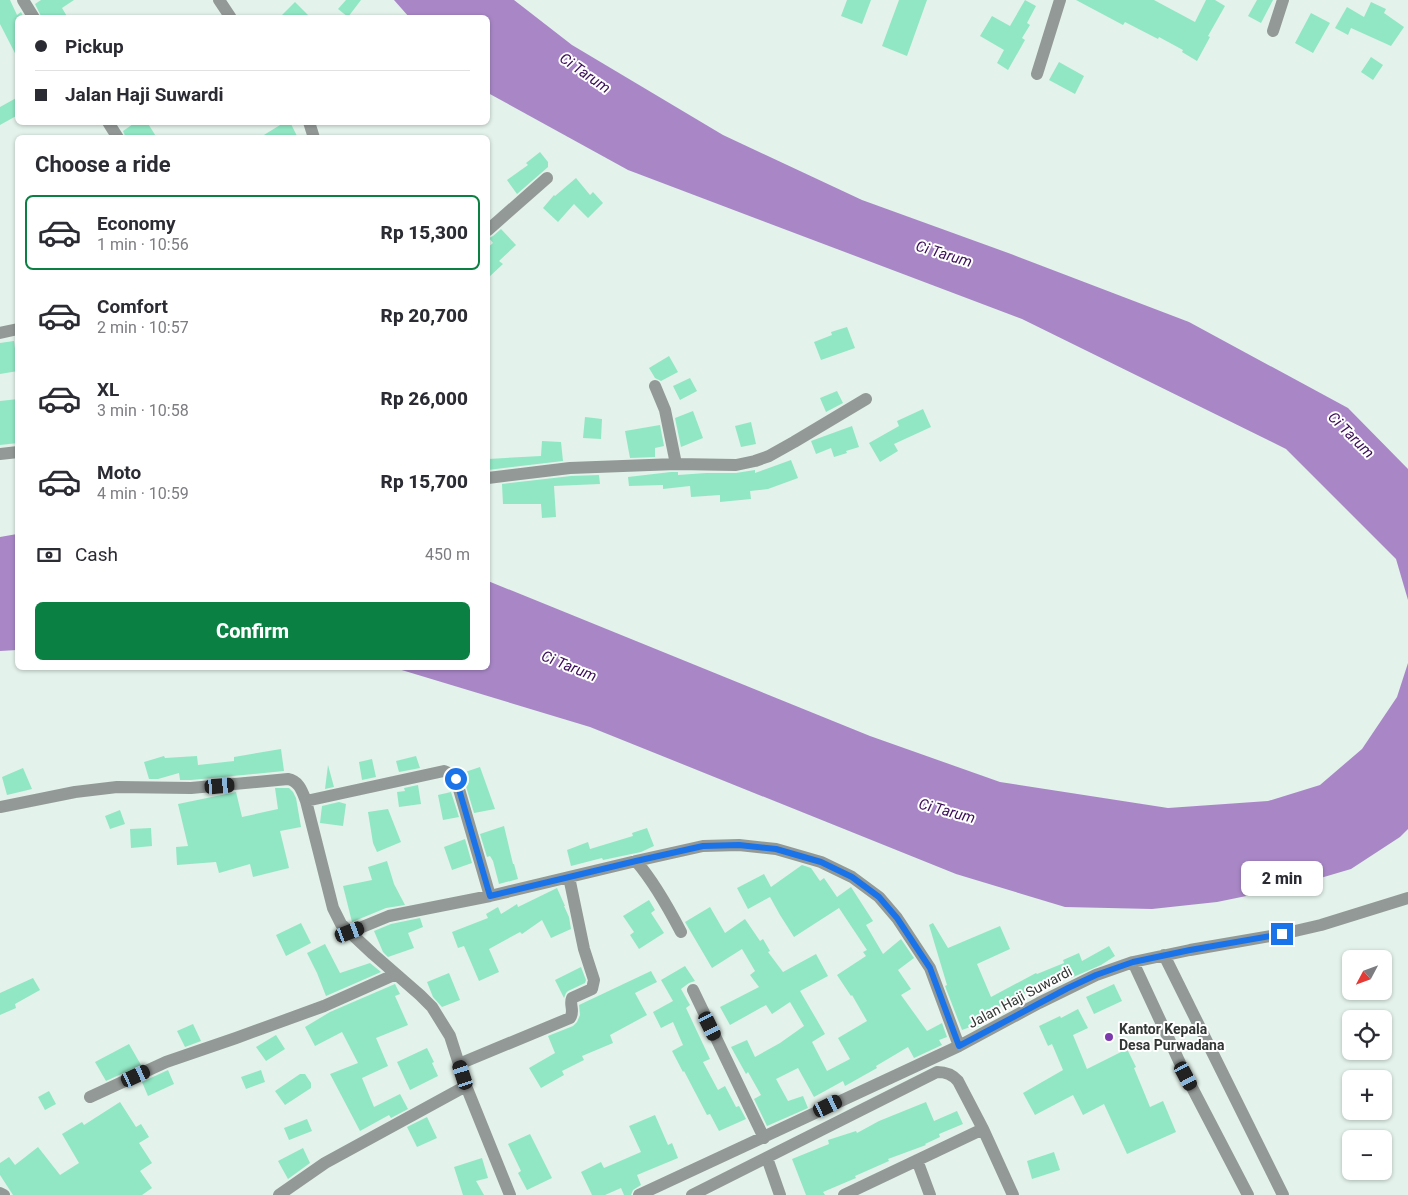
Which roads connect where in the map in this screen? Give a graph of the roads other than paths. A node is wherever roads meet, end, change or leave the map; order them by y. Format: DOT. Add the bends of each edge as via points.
graph roads {
  1 [pos="23,0"];
  2 [pos="219,0"];
  3 [pos="1060,0"];
  4 [pos="1283,0"];
  5 [pos="32,15"];
  6 [pos="230,15"];
  7 [pos="1273,31"];
  8 [pos="1037,74"];
  9 [pos="547,178"];
  10 [pos="490,228"];
  11 [pos="15,330"];
  12 [pos="0,333"];
  13 [pos="655,386"];
  14 [pos="866,399"];
  15 [pos="15,452"];
  16 [pos="0,454"];
  17 [pos="676,464"];
  18 [pos="490,478"];
  19 [pos="306,801"];
  20 [pos="0,807"];
  21 [pos="636,861"];
  22 [pos="569,877"];
  23 [pos="490,896"];
  24 [pos="1408,898"];
  25 [pos="350,932"];
  26 [pos="681,932"];
  27 [pos="1164,955"];
  28 [pos="1133,962"];
  29 [pos="396,974"];
  30 [pos="693,990"];
  31 [pos="959,1046"];
  32 [pos="459,1064"];
  33 [pos="466,1086"];
  34 [pos="90,1097"];
  35 [pos="983,1129"];
  36 [pos="764,1138"];
  37 [pos="767,1158"];
  38 [pos="918,1160"];
  39 [pos="0,1193"];
  40 [pos="697,1194"];
  41 [pos="850,1194"];
  42 [pos="4,1195"];
  43 [pos="279,1195"];
  44 [pos="510,1195"];
  45 [pos="639,1195"];
  46 [pos="780,1195"];
  47 [pos="930,1195"];
  48 [pos="1013,1195"];
  49 [pos="1248,1195"];
  50 [pos="1283,1195"];
  1 -- 5 [label="street"];
  2 -- 6 [label="street"];
  3 -- 8 [label="street"];
  4 -- 7 [label="street"];
  9 -- 10 [label="street"];
  11 -- 12 [label="street"];
  13 -- 17 [label="street" via="665,410"];
  14 -- 17 [label="street" via="755,461 736,465"];
  15 -- 16 [label="street"];
  17 -- 18 [label="street" via="570,468"];
  19 -- 20 [label="street" via="300,787 288,779 191,788 117,787"];
  19 -- 23 [label="street" via="444,771 451,774 456,779"];
  19 -- 25 [label="street" via="333,908 341,924"];
  21 -- 22 [label="street"];
  21 -- 26 [label="street" via="655,886"];
  21 -- 31 [label="street" via="703,846 739,845 776,849 821,862 852,877 879,897 930,968"];
  22 -- 23 [label="street"];
  22 -- 32 [label="street" via="594,980 592,989 572,998 570,1018"];
  23 -- 25 [label="street" via="389,916"];
  24 -- 27 [label="street, Jalan Haji Suwardi" via="1297,931"];
  25 -- 29 [label="street"];
  27 -- 28 [label="street, Jalan Haji Suwardi"];
  27 -- 50 [label="street"];
  28 -- 31 [label="street, Jalan Haji Suwardi" via="1068,988"];
  28 -- 49 [label="street" via="1186,1076"];
  29 -- 32 [label="street" via="432,1007 450,1036"];
  29 -- 34 [label="street" via="324,1006 166,1062"];
  30 -- 36 [label="street"];
  31 -- 36 [label="street, Jalan Haji Suwardi"];
  32 -- 33 [label="street"];
  33 -- 43 [label="street" via="325,1163"];
  33 -- 44 [label="street"];
  35 -- 37 [label="street" via="954,1076 937,1072"];
  35 -- 38 [label="street"];
  35 -- 48 [label="street"];
  36 -- 45 [label="street, Jalan Haji Suwardi"];
  37 -- 40 [label="street"];
  37 -- 46 [label="street"];
  38 -- 41 [label="street"];
  38 -- 47 [label="street"];
  39 -- 42 [label="street"];
}
